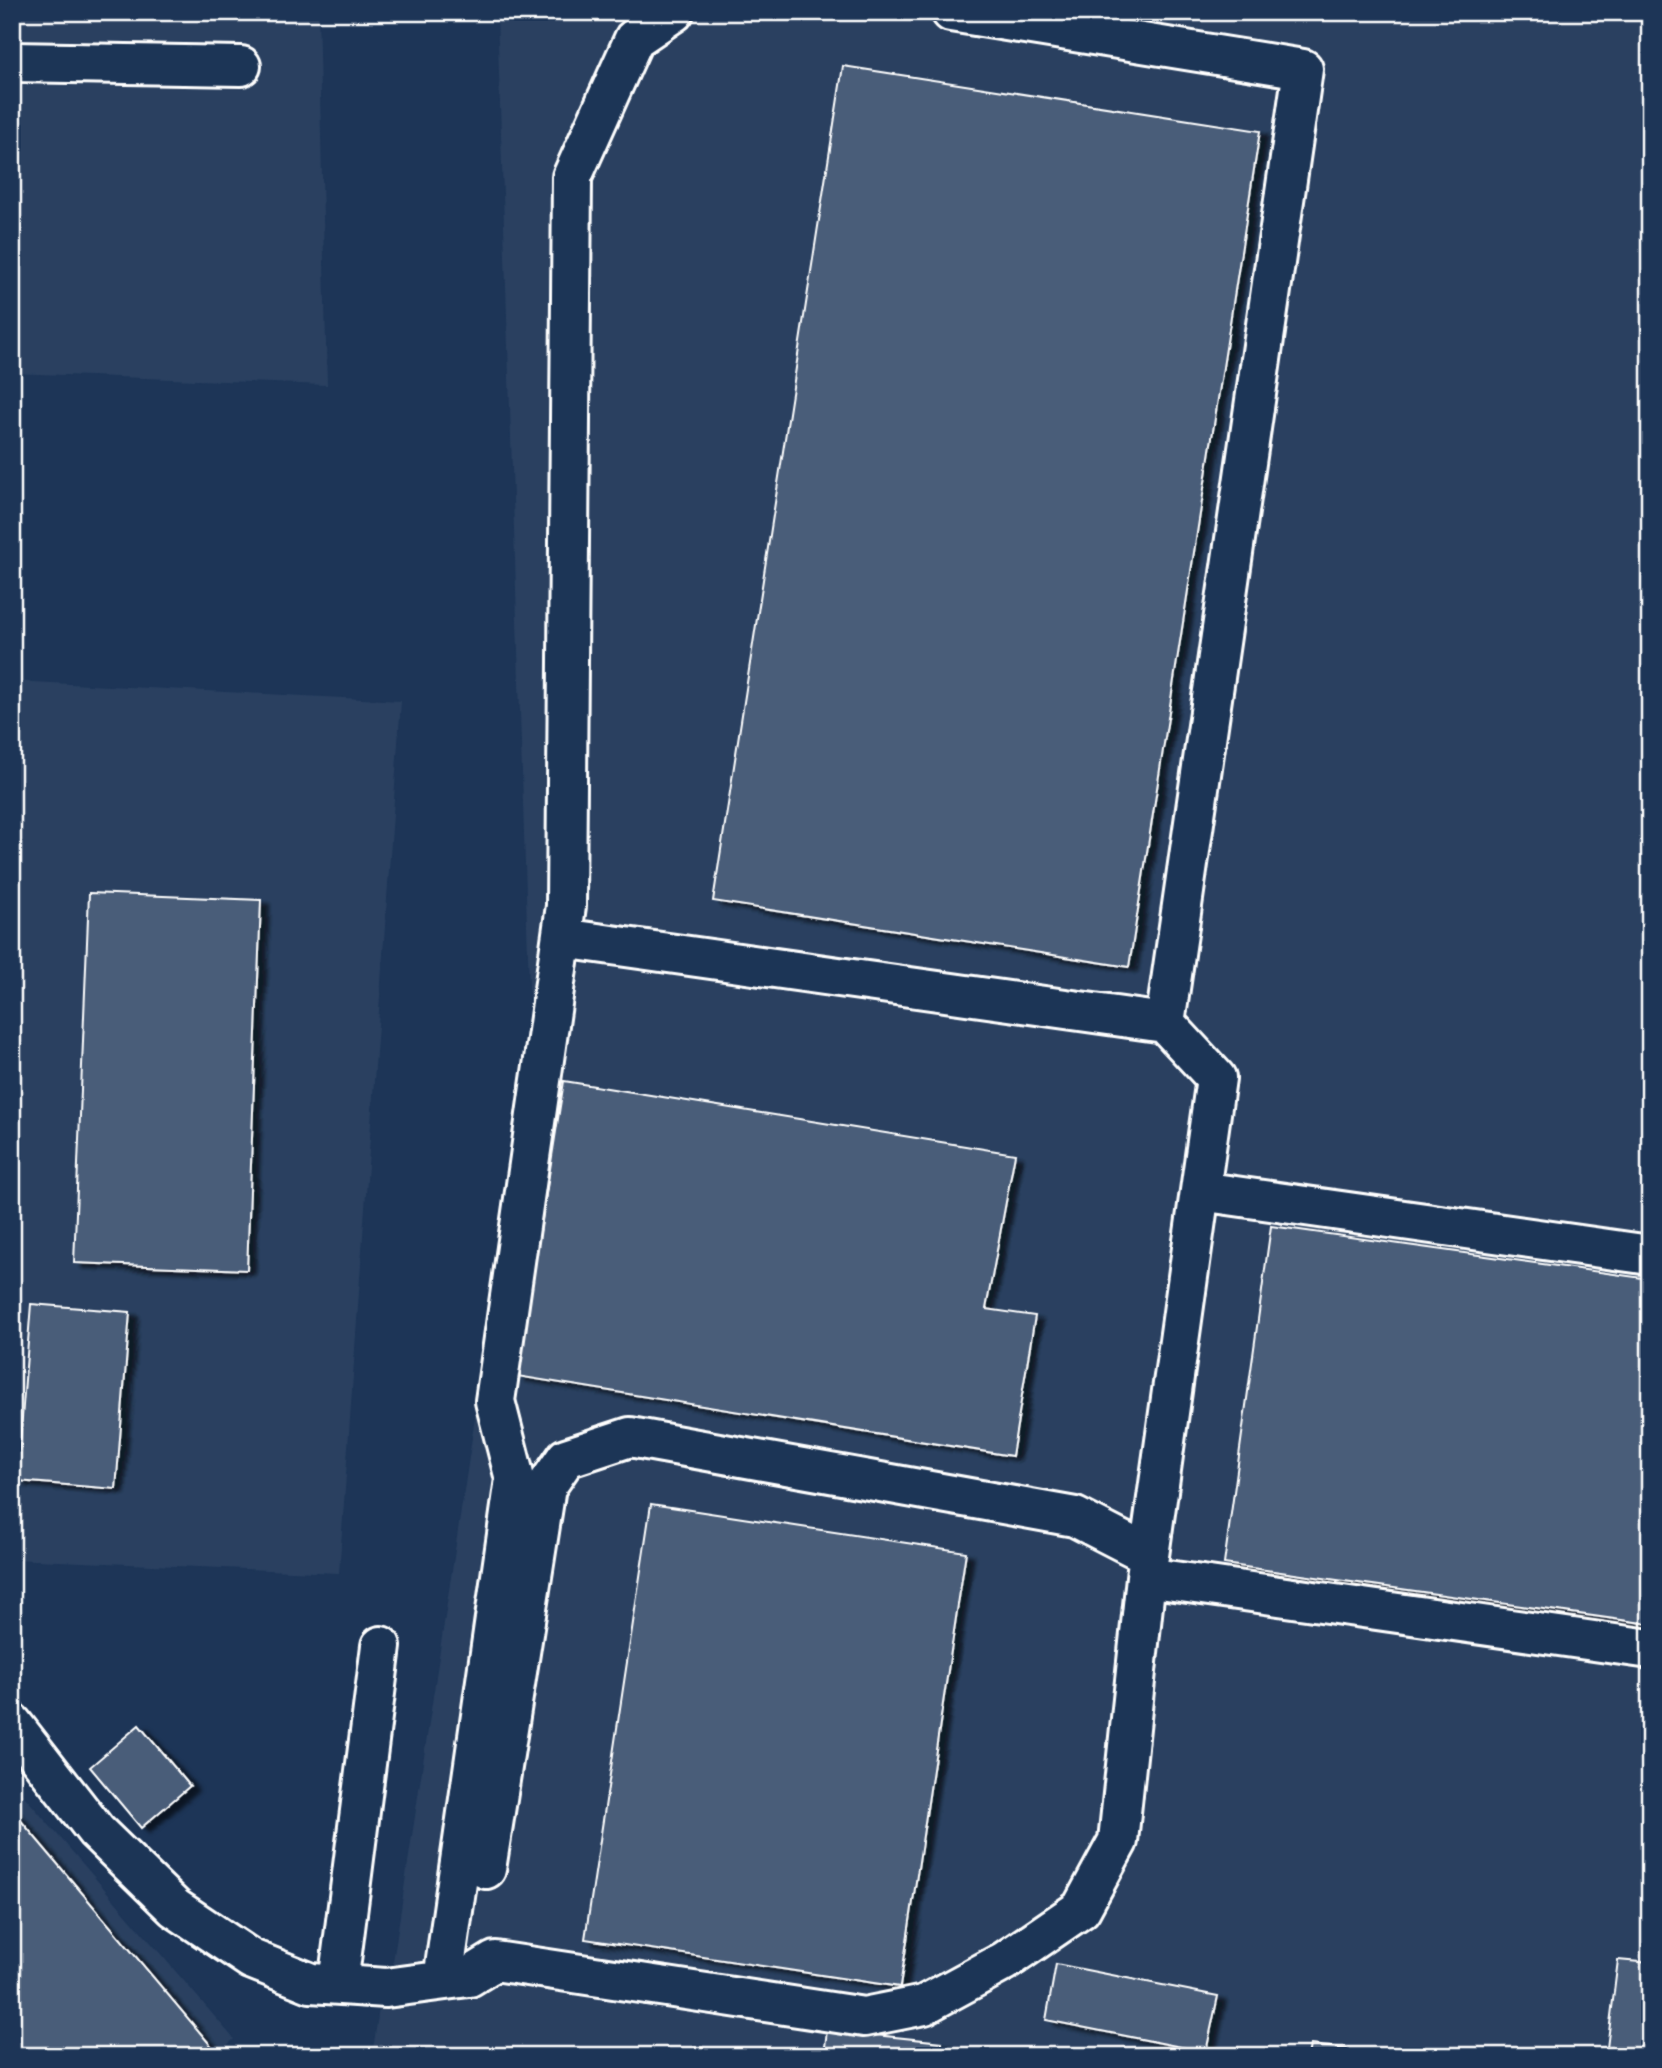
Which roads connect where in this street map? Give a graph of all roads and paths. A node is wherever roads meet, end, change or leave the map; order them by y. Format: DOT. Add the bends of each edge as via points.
graph roads {
  1 [pos="674,12"];
  2 [pos="951,12"];
  3 [pos="12,62"];
  4 [pos="241,66"];
  5 [pos="562,939"];
  6 [pos="1165,1023"];
  7 [pos="1200,1191"];
  8 [pos="1650,1255"];
  9 [pos="1147,1566"];
  10 [pos="381,1646"];
  11 [pos="1650,1649"];
  12 [pos="12,1723"];
  13 [pos="456,1979"];
  14 [pos="338,1984"];
  1 -- 5 [label="lane" via="634,39 572,177 566,906"];
  2 -- 6 [label="lane" via="1303,69"];
  3 -- 4 [label="lane"];
  5 -- 6 [label="lane"];
  5 -- 13 [label="lane" via="495,1401 516,1479"];
  6 -- 7 [label="lane" via="1216,1077"];
  7 -- 8 [label="lane"];
  7 -- 9 [label="lane"];
  9 -- 11 [label="lane"];
  9 -- 13 [label="lane" via="1118,1841 1081,1909 1005,1961 924,2005 864,2017 495,1961"];
  9 -- 13 [label="lane" via="1075,1517 630,1437 566,1458 546,1487"];
  10 -- 14 [label="lane"];
  12 -- 14 [label="lane" via="96,1832 175,1908 251,1959 312,1983"];
  13 -- 14 [label="lane" via="386,1988"];
}
